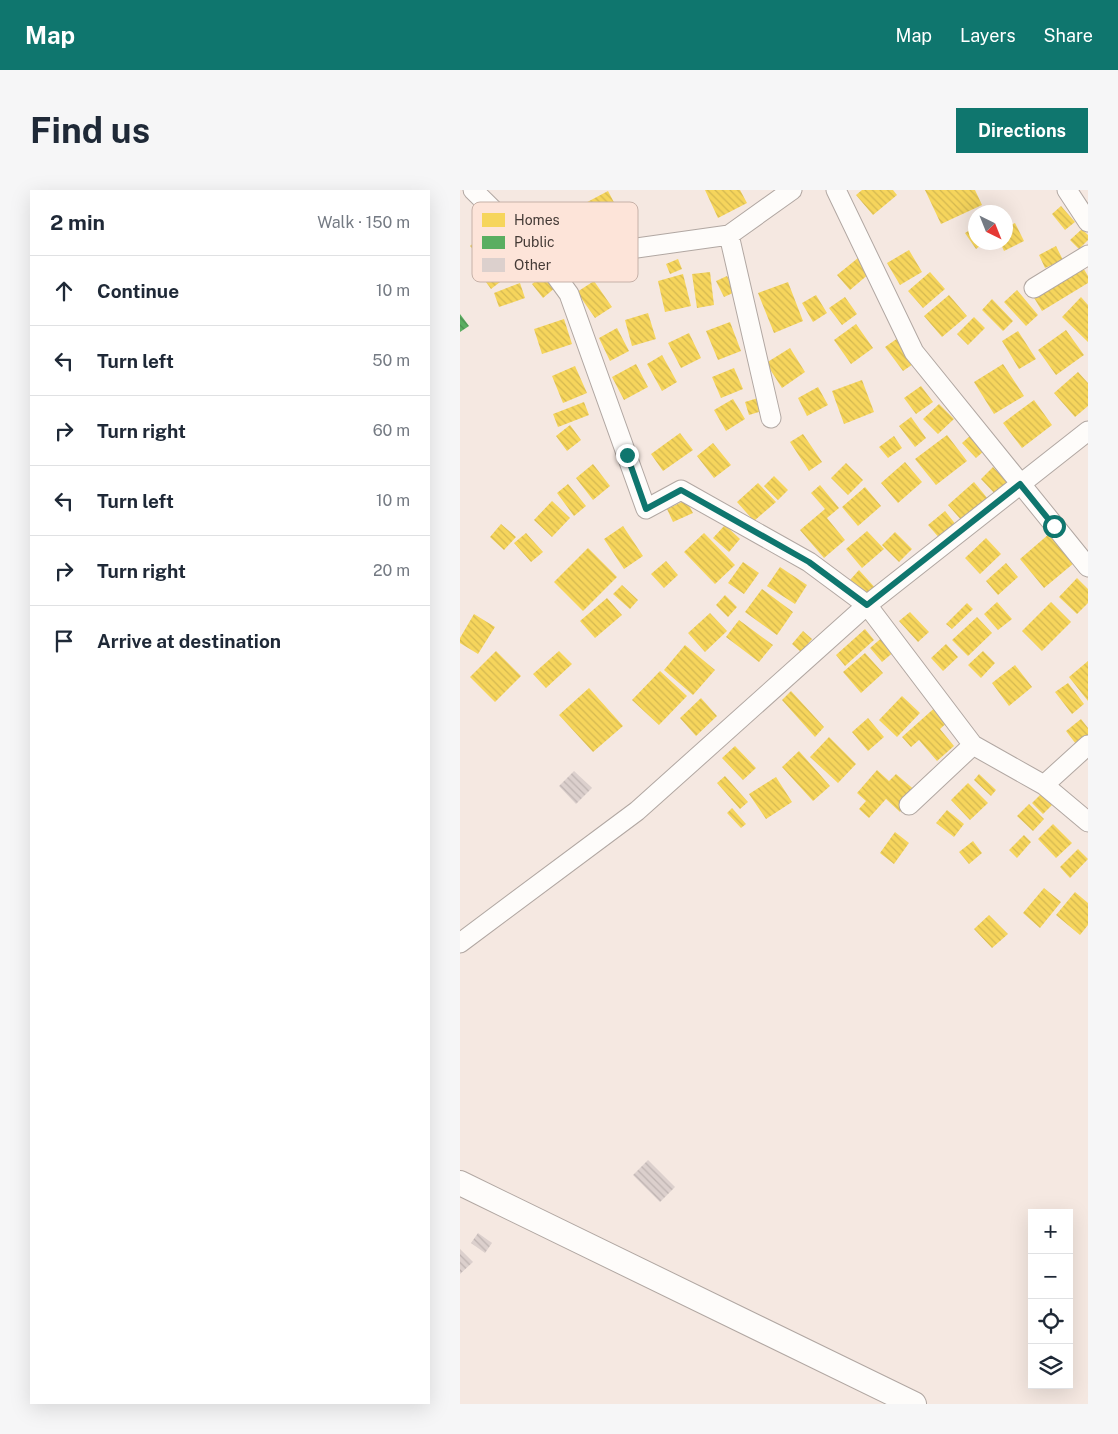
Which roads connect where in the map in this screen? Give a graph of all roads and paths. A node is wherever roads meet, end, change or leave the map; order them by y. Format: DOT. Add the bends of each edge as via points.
graph roads {
  1 [pos="473,190"];
  2 [pos="792,190"];
  3 [pos="836,190"];
  4 [pos="1067,190"];
  5 [pos="485,202"];
  6 [pos="1088,222"];
  7 [pos="729,235"];
  8 [pos="638,248"];
  9 [pos="1088,255"];
  10 [pos="560,282"];
  11 [pos="1034,288"];
  12 [pos="771,418"];
  13 [pos="1088,432"];
  14 [pos="1020,484"];
  15 [pos="1088,567"];
  16 [pos="867,605"];
  17 [pos="973,744"];
  18 [pos="1088,745"];
  19 [pos="1044,785"];
  20 [pos="909,805"];
  21 [pos="1088,822"];
  22 [pos="460,943"];
  23 [pos="460,1183"];
  24 [pos="914,1404"];
  1 -- 5 [label="street"];
  2 -- 7 [label="street"];
  3 -- 14 [label="street" via="914,352"];
  4 -- 6 [label="street"];
  7 -- 8 [label="street"];
  7 -- 12 [label="street"];
  9 -- 11 [label="street"];
  10 -- 16 [label="street" via="569,294 646,509 681,490 809,562"];
  13 -- 14 [label="street"];
  14 -- 15 [label="street"];
  14 -- 16 [label="street"];
  16 -- 17 [label="street"];
  16 -- 22 [label="street" via="637,811"];
  17 -- 19 [label="street"];
  17 -- 20 [label="street"];
  18 -- 19 [label="street"];
  19 -- 21 [label="street"];
  23 -- 24 [label="street"];
}
